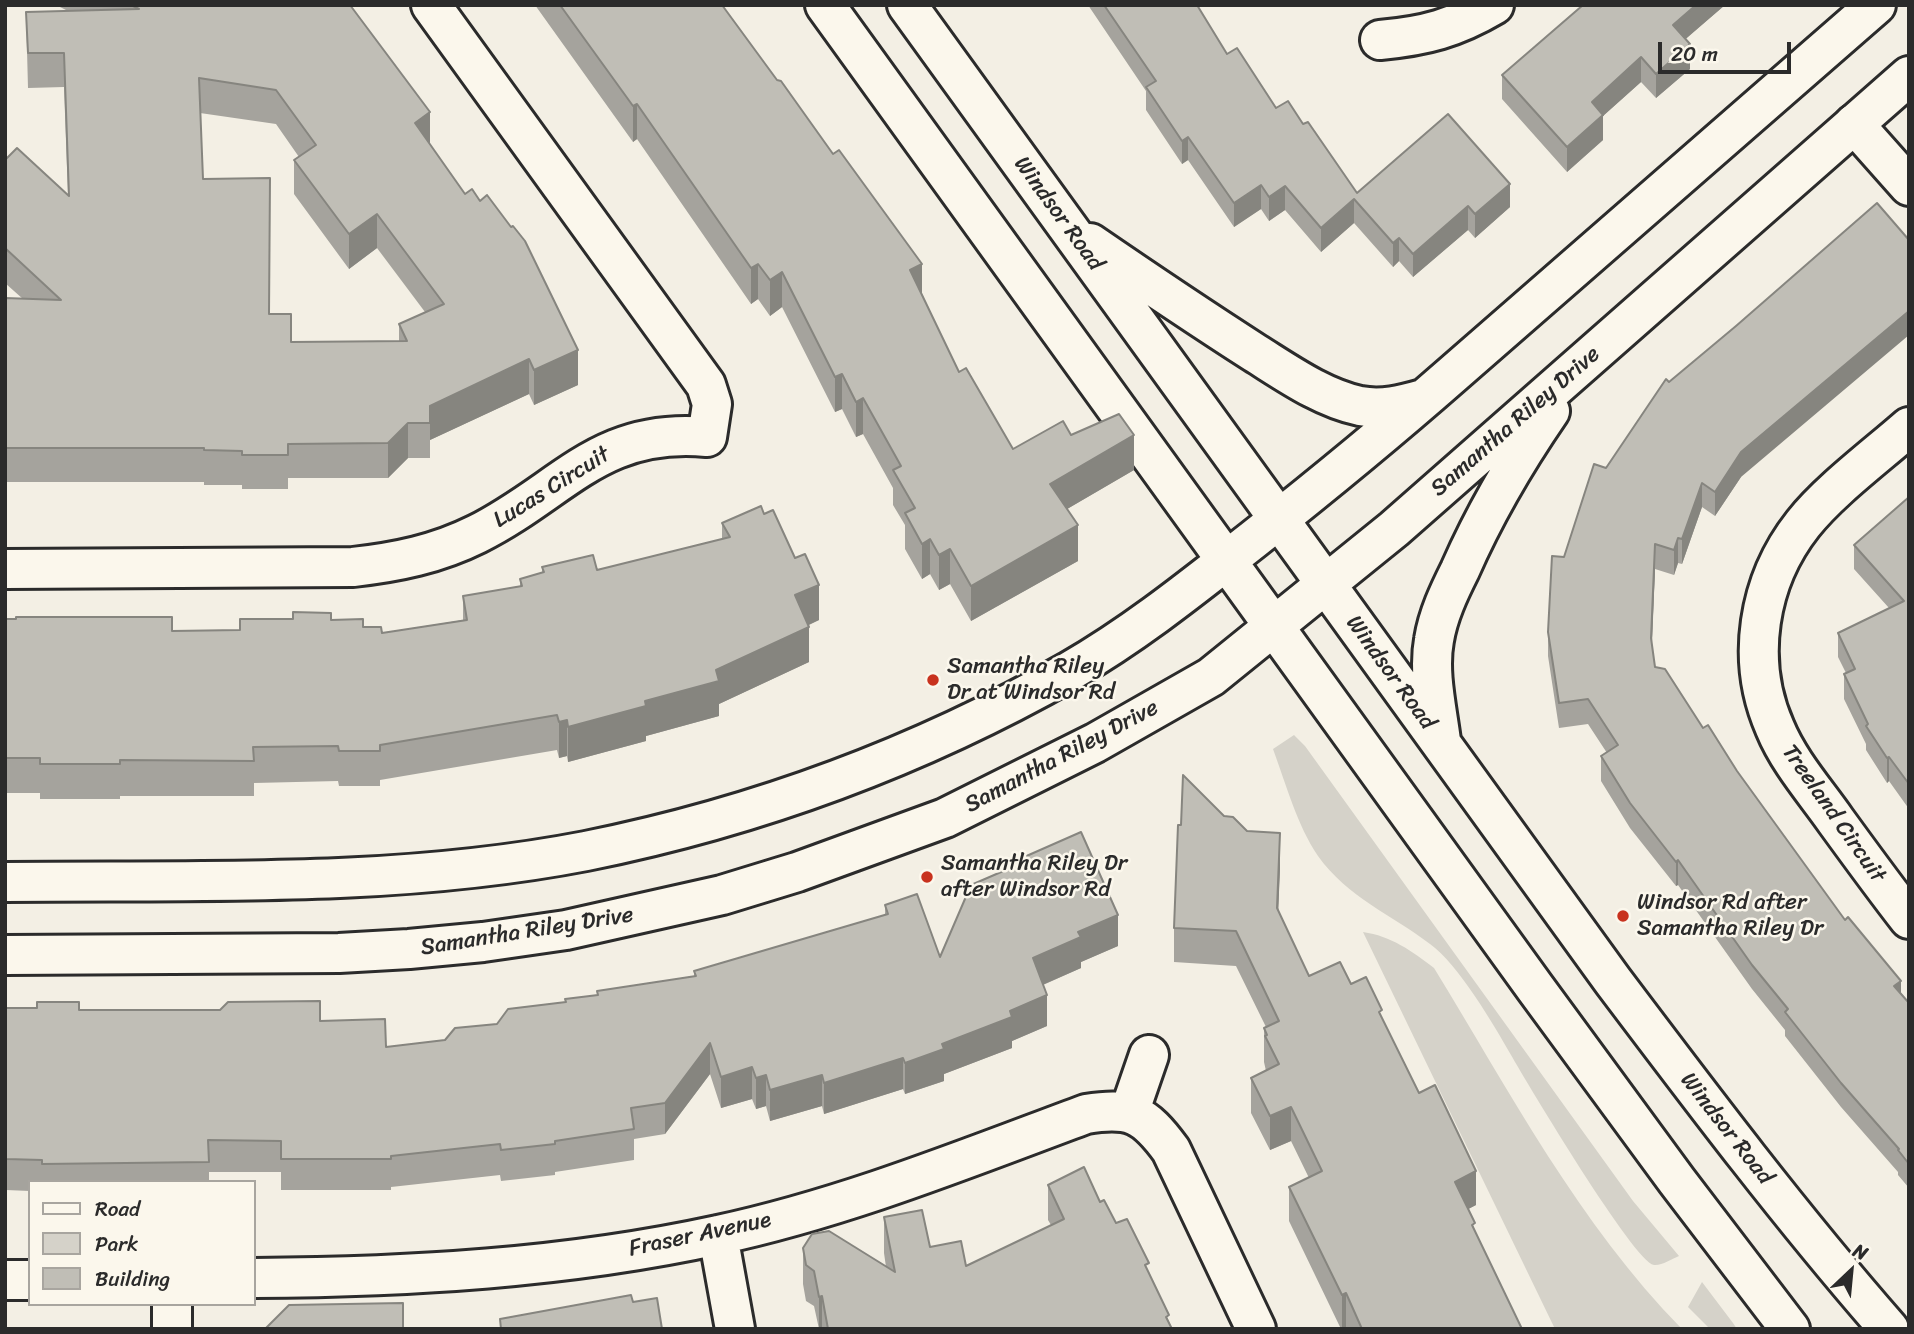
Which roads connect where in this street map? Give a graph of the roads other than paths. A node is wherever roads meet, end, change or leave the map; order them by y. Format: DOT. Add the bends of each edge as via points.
graph roads {
  1 [pos="431,5"];
  2 [pos="825,5"];
  3 [pos="907,5"];
  4 [pos="1876,5"];
  5 [pos="1472,11"];
  6 [pos="1380,40"];
  7 [pos="1909,76"];
  8 [pos="1854,124"];
  9 [pos="1909,186"];
  10 [pos="1068,228"];
  11 [pos="1585,362"];
  12 [pos="1426,398"];
  13 [pos="1909,427"];
  14 [pos="1279,519"];
  15 [pos="1226,562"];
  16 [pos="5,569"];
  17 [pos="1326,584"];
  18 [pos="1273,627"];
  19 [pos="1442,743"];
  20 [pos="5,882"];
  21 [pos="1909,919"];
  22 [pos="5,955"];
  23 [pos="1149,1055"];
  24 [pos="1129,1113"];
  25 [pos="718,1235"];
  26 [pos="256,1278"];
  27 [pos="5,1280"];
  28 [pos="28,1280"];
  29 [pos="172,1306"];
  30 [pos="172,1329"];
  31 [pos="735,1329"];
  32 [pos="1256,1329"];
  33 [pos="1790,1329"];
  34 [pos="1889,1329"];
  1 -- 16 [label="main road, Lucas Circuit" via="706,385 712,404 707,437 661,436 621,446 601,454 479,533 450,547 387,563"];
  2 -- 15 [label="main road"];
  3 -- 10 [label="main road, Windsor Road"];
  4 -- 12 [label="main road"];
  5 -- 6 [label="main road" via="1443,30"];
  7 -- 8 [label="main road, Samantha Riley Drive"];
  8 -- 9 [label="main road"];
  8 -- 11 [label="main road, Samantha Riley Drive"];
  10 -- 12 [label="main road" via="1318,390 1378,408"];
  10 -- 14 [label="main road, Windsor Road"];
  11 -- 17 [label="main road, Samantha Riley Drive"];
  11 -- 19 [label="main road" via="1500,488 1446,599 1432,660"];
  12 -- 14 [label="main road"];
  13 -- 21 [label="main road, Treeland Circuit" via="1825,501 1788,544 1765,596 1759,664 1763,697 1791,759"];
  14 -- 15 [label="main road"];
  14 -- 17 [label="main road, Windsor Road"];
  15 -- 18 [label="main road"];
  15 -- 20 [label="main road" via="1144,624 1072,670 991,713 826,783 676,830 585,851 419,873 280,880"];
  17 -- 18 [label="main road, Samantha Riley Drive"];
  17 -- 19 [label="main road, Windsor Road"];
  18 -- 22 [label="main road, Samantha Riley Drive" via="1211,677 1022,781 945,818 722,895 566,930 409,949"];
  18 -- 33 [label="main road" via="1628,1115"];
  19 -- 34 [label="main road, Windsor Road" via="1721,1125"];
  23 -- 24 [label="main road"];
  24 -- 25 [label="main road, Fraser Avenue" via="1086,1114 872,1192"];
  24 -- 32 [label="main road" via="1154,1127 1171,1150"];
  25 -- 26 [label="main road, Fraser Avenue" via="468,1271"];
  25 -- 31 [label="main road"];
  27 -- 28 [label="main road"];
  29 -- 30 [label="main road"];
}
